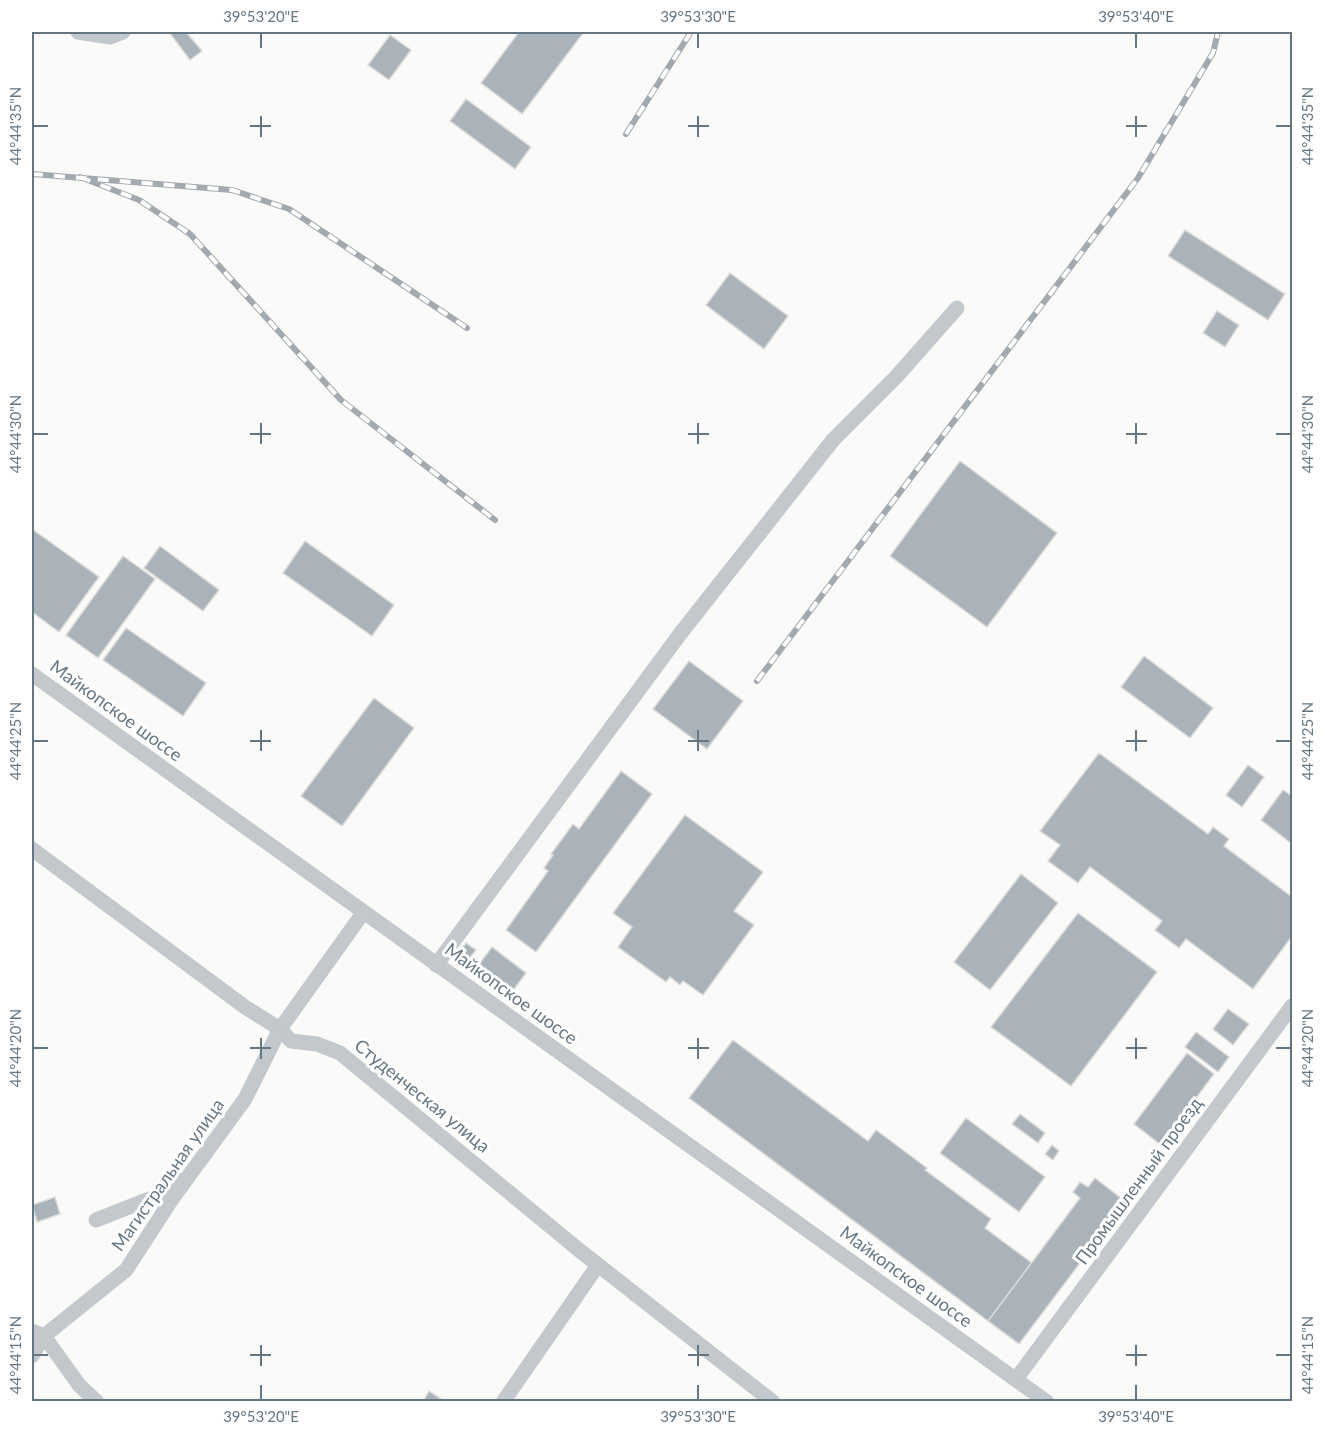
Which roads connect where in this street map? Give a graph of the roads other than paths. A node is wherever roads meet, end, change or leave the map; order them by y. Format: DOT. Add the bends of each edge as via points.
graph roads {
  1 [pos="78,32"];
  2 [pos="123,32"];
  3 [pos="957,308"];
  4 [pos="32,674"];
  5 [pos="32,849"];
  6 [pos="363,913"];
  7 [pos="436,965"];
  8 [pos="1293,1006"];
  9 [pos="280,1029"];
  10 [pos="206,1154"];
  11 [pos="96,1220"];
  12 [pos="598,1265"];
  13 [pos="36,1343"];
  14 [pos="1016,1379"];
  15 [pos="97,1401"];
  16 [pos="503,1401"];
  17 [pos="773,1401"];
  18 [pos="1047,1401"];
  1 -- 2 [label="street" via="110,37"];
  3 -- 7 [label="street" via="833,440 680,634"];
  4 -- 6 [label="street, Майкопское шоссе"];
  5 -- 9 [label="street, Студенческая улица"];
  6 -- 7 [label="street, Майкопское шоссе"];
  6 -- 9 [label="street, Магистральная улица"];
  7 -- 14 [label="street, Майкопское шоссе"];
  8 -- 14 [label="street, Промышленный проезд"];
  9 -- 10 [label="street, Магистральная улица" via="245,1099"];
  9 -- 12 [label="street, Студенческая улица" via="291,1041 317,1044 340,1053"];
  10 -- 11 [label="street" via="162,1194"];
  10 -- 13 [label="street, Магистральная улица" via="126,1270"];
  12 -- 16 [label="street"];
  12 -- 17 [label="street, Студенческая улица"];
  13 -- 15 [label="street"];
  14 -- 18 [label="street, Майкопское шоссе"];
}
